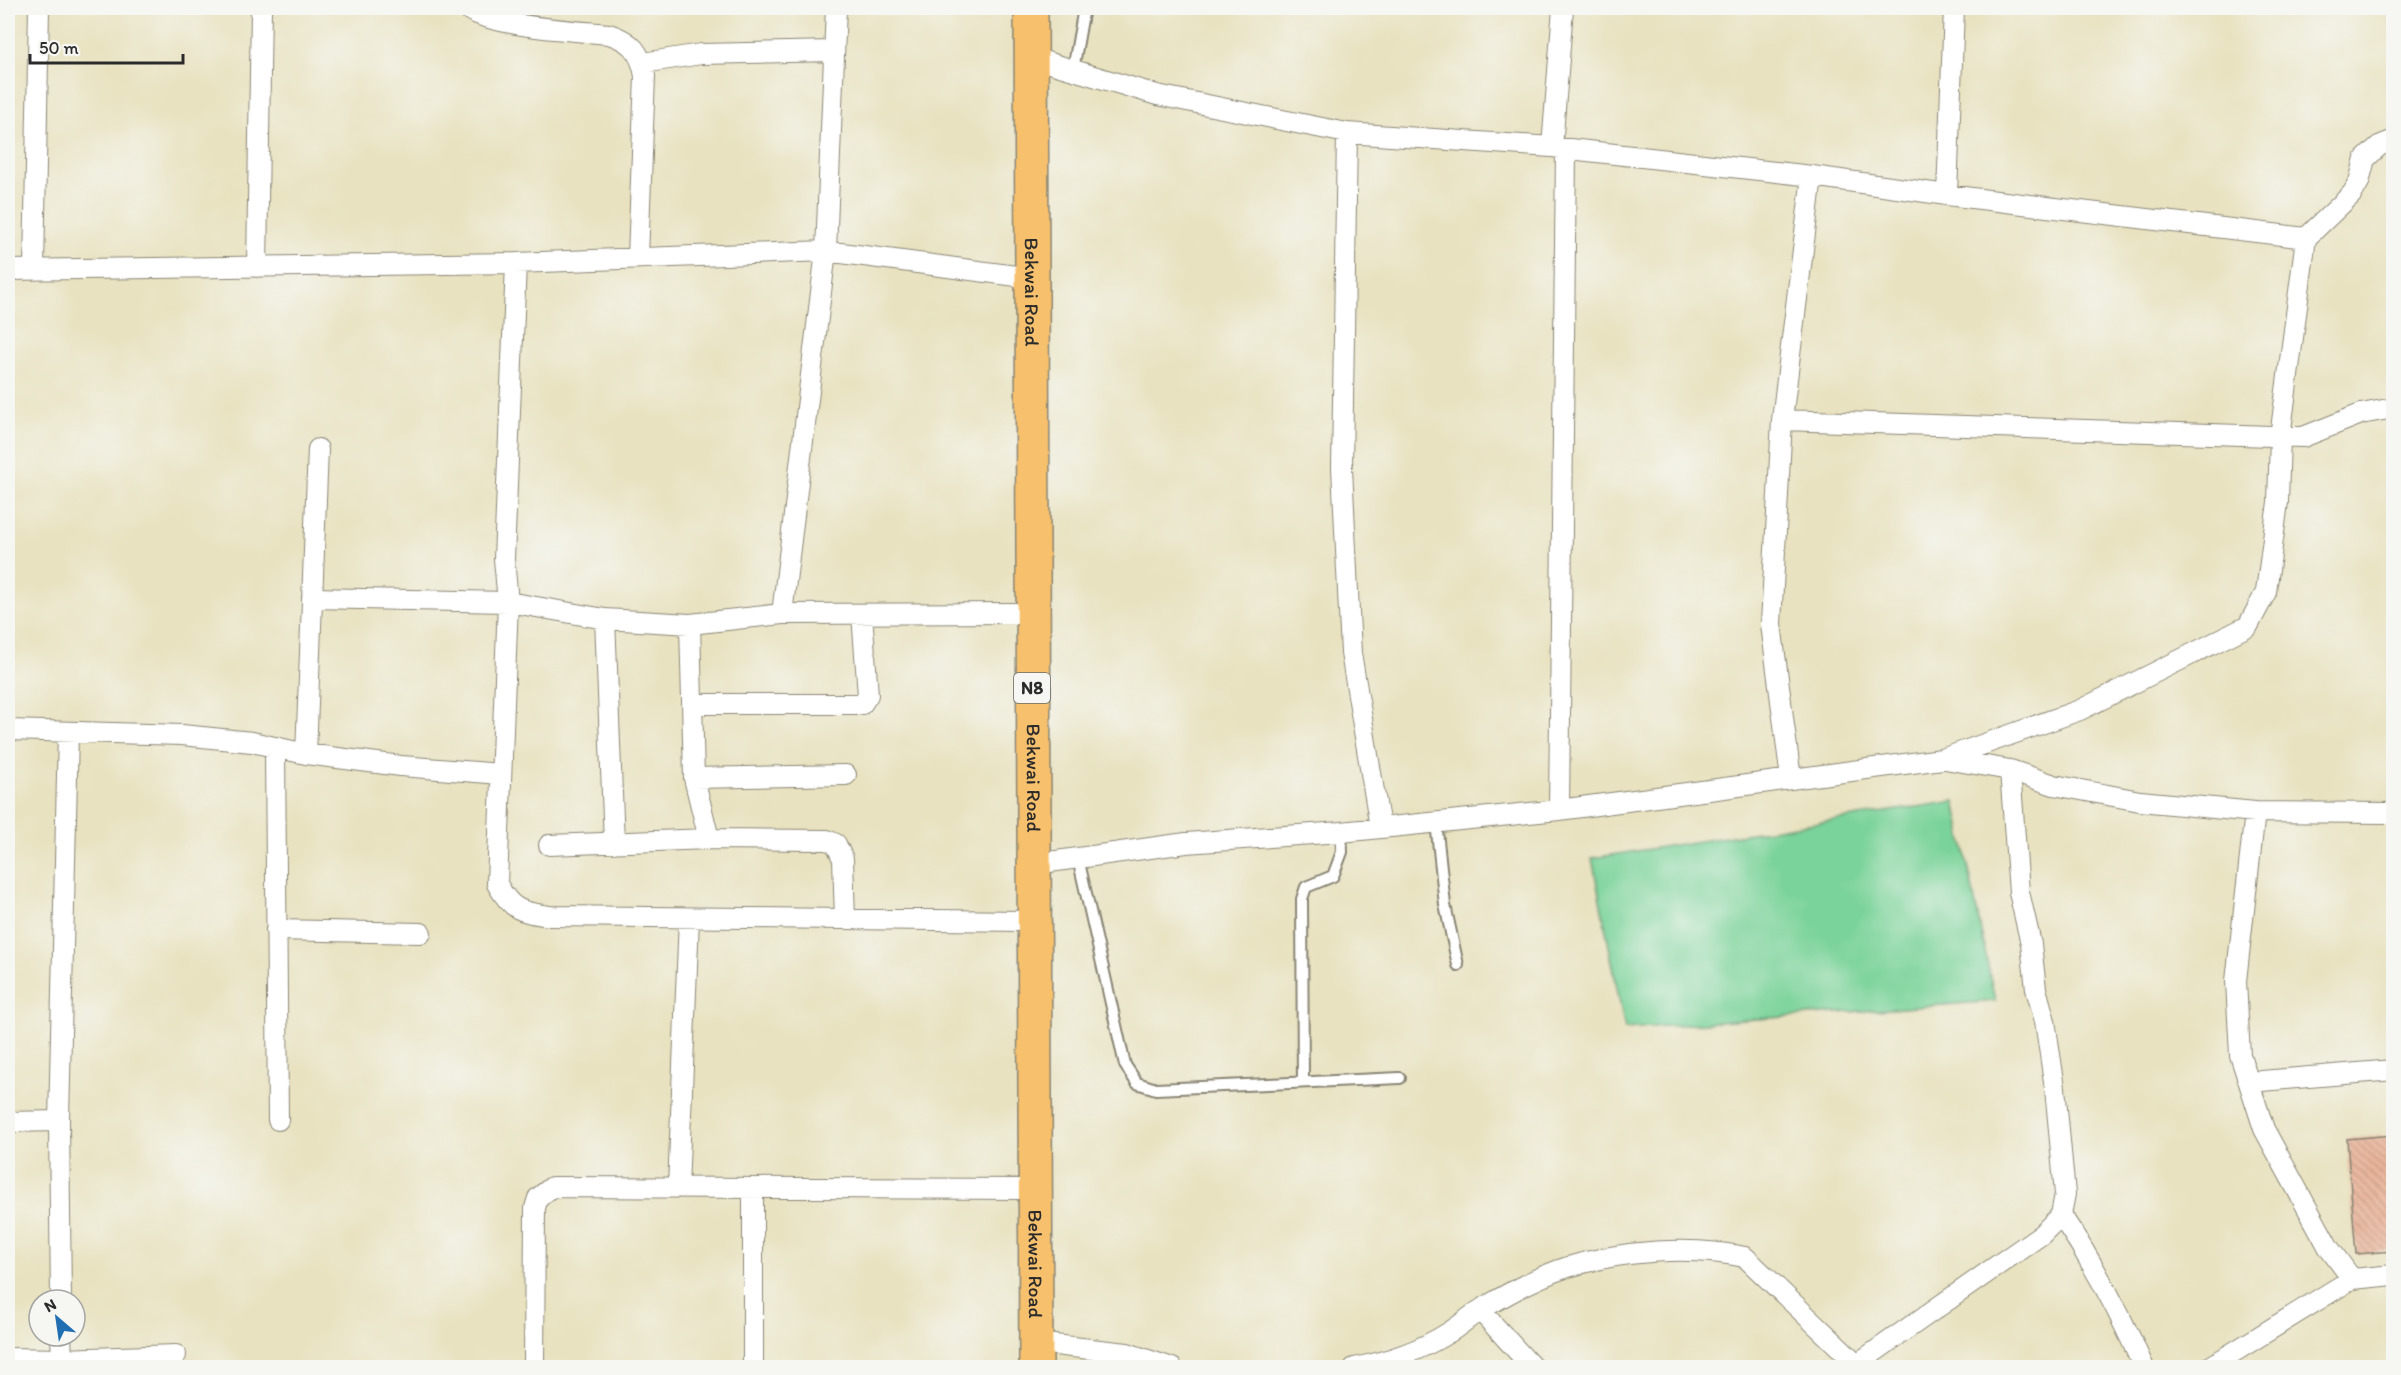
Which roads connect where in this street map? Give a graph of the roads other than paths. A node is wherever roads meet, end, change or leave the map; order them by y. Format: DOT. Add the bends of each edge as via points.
graph roads {
  1 [pos="39,8"];
  2 [pos="261,8"];
  3 [pos="466,8"];
  4 [pos="836,8"];
  5 [pos="1031,8"];
  6 [pos="1084,8"];
  7 [pos="1563,8"];
  8 [pos="1954,8"];
  9 [pos="834,51"];
  10 [pos="1030,57"];
  11 [pos="643,63"];
  12 [pos="1073,70"];
  13 [pos="1347,133"];
  14 [pos="2394,140"];
  15 [pos="1559,148"];
  16 [pos="1812,176"];
  17 [pos="1947,195"];
  18 [pos="2306,238"];
  19 [pos="826,251"];
  20 [pos="638,256"];
  21 [pos="516,263"];
  22 [pos="257,267"];
  23 [pos="34,268"];
  24 [pos="8,270"];
  25 [pos="1032,278"];
  26 [pos="2394,408"];
  27 [pos="1782,420"];
  28 [pos="2280,437"];
  29 [pos="318,449"];
  30 [pos="312,598"];
  31 [pos="508,602"];
  32 [pos="1031,613"];
  33 [pos="782,614"];
  34 [pos="862,614"];
  35 [pos="605,619"];
  36 [pos="690,624"];
  37 [pos="693,704"];
  38 [pos="8,730"];
  39 [pos="68,732"];
  40 [pos="275,748"];
  41 [pos="306,754"];
  42 [pos="1942,759"];
  43 [pos="2010,770"];
  44 [pos="501,774"];
  45 [pos="846,776"];
  46 [pos="694,778"];
  47 [pos="1791,779"];
  48 [pos="1558,810"];
  49 [pos="2255,812"];
  50 [pos="2394,813"];
  51 [pos="1436,822"];
  52 [pos="1380,828"];
  53 [pos="1341,832"];
  54 [pos="709,839"];
  55 [pos="614,843"];
  56 [pos="549,845"];
  57 [pos="1078,858"];
  58 [pos="1035,864"];
  59 [pos="689,918"];
  60 [pos="845,920"];
  61 [pos="1034,921"];
  62 [pos="276,930"];
  63 [pos="421,933"];
  64 [pos="1458,965"];
  65 [pos="2394,1070"];
  66 [pos="1400,1078"];
  67 [pos="1303,1082"];
  68 [pos="2249,1082"];
  69 [pos="278,1120"];
  70 [pos="59,1121"];
  71 [pos="8,1122"];
  72 [pos="678,1188"];
  73 [pos="753,1188"];
  74 [pos="1036,1189"];
  75 [pos="2061,1215"];
  76 [pos="2394,1275"];
  77 [pos="2352,1279"];
  78 [pos="61,1288"];
  79 [pos="1480,1310"];
  80 [pos="62,1348"];
  81 [pos="176,1355"];
  82 [pos="1036,1355"];
  83 [pos="8,1358"];
  84 [pos="62,1359"];
  85 [pos="1859,1366"];
  86 [pos="534,1368"];
  87 [pos="753,1368"];
  88 [pos="1172,1368"];
  89 [pos="1354,1368"];
  90 [pos="1533,1368"];
  91 [pos="2144,1368"];
  92 [pos="2208,1368"];
  1 -- 23 [label="street"];
  2 -- 22 [label="street"];
  3 -- 11 [label="street" via="494,20 609,34 626,40"];
  4 -- 9 [label="street"];
  5 -- 10 [label="highway, Bekwai Road / N8"];
  6 -- 12 [label="lane"];
  7 -- 15 [label="street"];
  8 -- 17 [label="street"];
  9 -- 11 [label="street" via="701,54"];
  9 -- 19 [label="street"];
  10 -- 12 [label="street"];
  10 -- 25 [label="highway, Bekwai Road / N8"];
  11 -- 20 [label="street"];
  12 -- 13 [label="street" via="1157,95"];
  13 -- 15 [label="street"];
  13 -- 52 [label="street" via="1342,468 1351,653"];
  14 -- 18 [label="street" via="2379,146 2365,159 2352,194"];
  15 -- 16 [label="street"];
  15 -- 48 [label="street"];
  16 -- 17 [label="street"];
  16 -- 27 [label="street"];
  17 -- 18 [label="street"];
  18 -- 28 [label="street"];
  19 -- 20 [label="street"];
  19 -- 25 [label="street"];
  19 -- 33 [label="street"];
  20 -- 21 [label="street"];
  21 -- 22 [label="street"];
  21 -- 31 [label="street" via="504,559"];
  22 -- 23 [label="street"];
  23 -- 24 [label="street"];
  25 -- 32 [label="highway, Bekwai Road / N8"];
  26 -- 28 [label="street" via="2361,414 2303,437"];
  27 -- 28 [label="street"];
  27 -- 47 [label="street" via="1771,624"];
  28 -- 42 [label="street" via="2278,502 2266,592 2248,626 2079,710"];
  29 -- 30 [label="street"];
  30 -- 31 [label="street"];
  30 -- 41 [label="street"];
  31 -- 35 [label="street"];
  31 -- 44 [label="street"];
  32 -- 34 [label="street"];
  32 -- 58 [label="highway, Bekwai Road / N8"];
  33 -- 34 [label="street"];
  33 -- 36 [label="street"];
  34 -- 37 [label="street" via="868,695 862,704"];
  35 -- 36 [label="street"];
  35 -- 55 [label="street"];
  36 -- 37 [label="street"];
  37 -- 46 [label="street"];
  38 -- 39 [label="street"];
  39 -- 40 [label="street" via="182,735"];
  39 -- 70 [label="street"];
  40 -- 41 [label="street"];
  40 -- 62 [label="street"];
  41 -- 44 [label="street"];
  42 -- 43 [label="street"];
  42 -- 47 [label="street"];
  43 -- 49 [label="street" via="2054,785 2140,801"];
  43 -- 75 [label="street" via="2019,892 2055,1088 2065,1194"];
  44 -- 59 [label="street" via="497,884 507,902 522,912 550,916"];
  45 -- 46 [label="street"];
  46 -- 54 [label="street"];
  47 -- 48 [label="street"];
  48 -- 51 [label="street"];
  49 -- 50 [label="street"];
  49 -- 68 [label="street" via="2236,981 2240,1055"];
  51 -- 52 [label="street"];
  51 -- 64 [label="lane" via="1445,905"];
  52 -- 53 [label="street"];
  53 -- 57 [label="street" via="1186,843"];
  53 -- 67 [label="lane" via="1342,852 1333,876 1306,887 1302,899"];
  54 -- 55 [label="street"];
  54 -- 60 [label="street" via="827,840 836,844 843,859"];
  55 -- 56 [label="street"];
  57 -- 58 [label="street"];
  57 -- 67 [label="lane" via="1125,1065 1137,1083 1156,1089"];
  58 -- 61 [label="highway, Bekwai Road / N8"];
  59 -- 60 [label="street"];
  59 -- 72 [label="street"];
  60 -- 61 [label="street"];
  61 -- 74 [label="highway, Bekwai Road / N8"];
  62 -- 63 [label="street"];
  62 -- 69 [label="street"];
  65 -- 68 [label="street"];
  66 -- 67 [label="lane"];
  68 -- 77 [label="street" via="2264,1129 2329,1248"];
  70 -- 71 [label="street"];
  70 -- 78 [label="street"];
  72 -- 73 [label="street"];
  72 -- 86 [label="street" via="552,1188 538,1198"];
  73 -- 74 [label="street"];
  73 -- 87 [label="street"];
  74 -- 82 [label="highway, Bekwai Road / N8"];
  75 -- 85 [label="street" via="2042,1234"];
  75 -- 91 [label="street" via="2117,1306"];
  76 -- 77 [label="street"];
  77 -- 92 [label="street"];
  79 -- 85 [label="street" via="1568,1267 1649,1253 1725,1252 1745,1257 1764,1272"];
  79 -- 89 [label="street" via="1421,1348"];
  79 -- 90 [label="street"];
  80 -- 84 [label="street"];
  81 -- 84 [label="street"];
  82 -- 88 [label="street" via="1127,1353"];
  83 -- 84 [label="street"];
}
